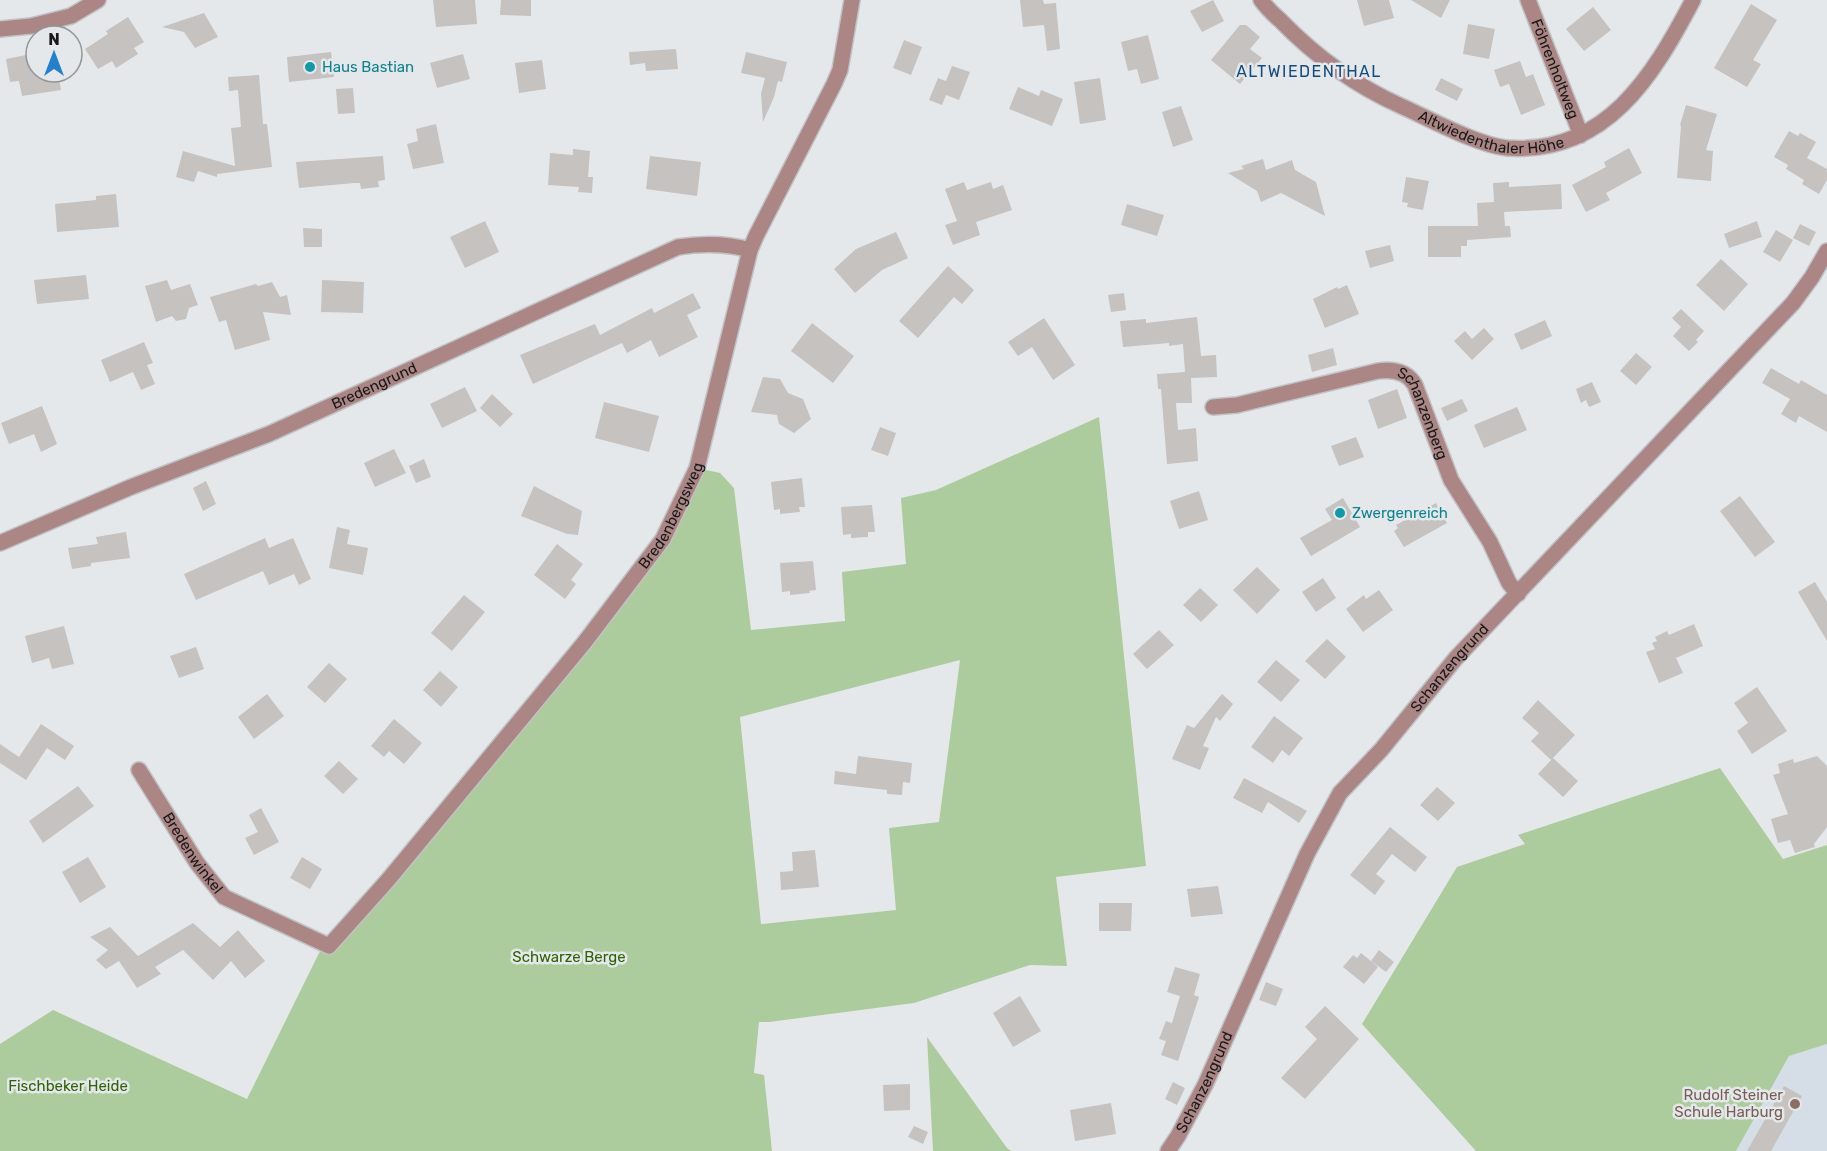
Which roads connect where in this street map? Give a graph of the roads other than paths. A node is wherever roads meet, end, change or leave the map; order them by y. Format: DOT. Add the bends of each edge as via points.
graph roads {
  1 [pos="98,0"];
  2 [pos="852,0"];
  3 [pos="1261,0"];
  4 [pos="1528,0"];
  5 [pos="1694,0"];
  6 [pos="0,29"];
  7 [pos="1581,135"];
  8 [pos="750,250"];
  9 [pos="1827,251"];
  10 [pos="1213,406"];
  11 [pos="0,543"];
  12 [pos="1518,594"];
  13 [pos="139,770"];
  14 [pos="329,946"];
  15 [pos="1168,1151"];
  1 -- 6 [label="street" via="71,16"];
  2 -- 8 [label="street, Bredenbergsweg" via="840,70"];
  3 -- 7 [label="street, Altwiedenthaler Höhe" via="1289,30 1333,66 1383,98 1466,136 1505,148 1548,147"];
  4 -- 7 [label="street, Föhrenholtweg"];
  5 -- 7 [label="street, Altwiedenthaler Höhe" via="1665,54 1638,90 1613,114"];
  8 -- 11 [label="street, Bredengrund" via="718,244 678,247 268,434"];
  8 -- 14 [label="street, Bredenbergsweg" via="698,468 663,539 584,643"];
  9 -- 12 [label="street, Schanzengrund" via="1793,303"];
  10 -- 12 [label="street, Schanzenberg" via="1237,405 1385,370 1407,375 1415,385 1451,480"];
  12 -- 15 [label="street, Schanzengrund" via="1456,658 1381,750 1340,793 1307,854 1205,1085"];
  13 -- 14 [label="street, Bredenwinkel" via="197,863 224,897"];
}
